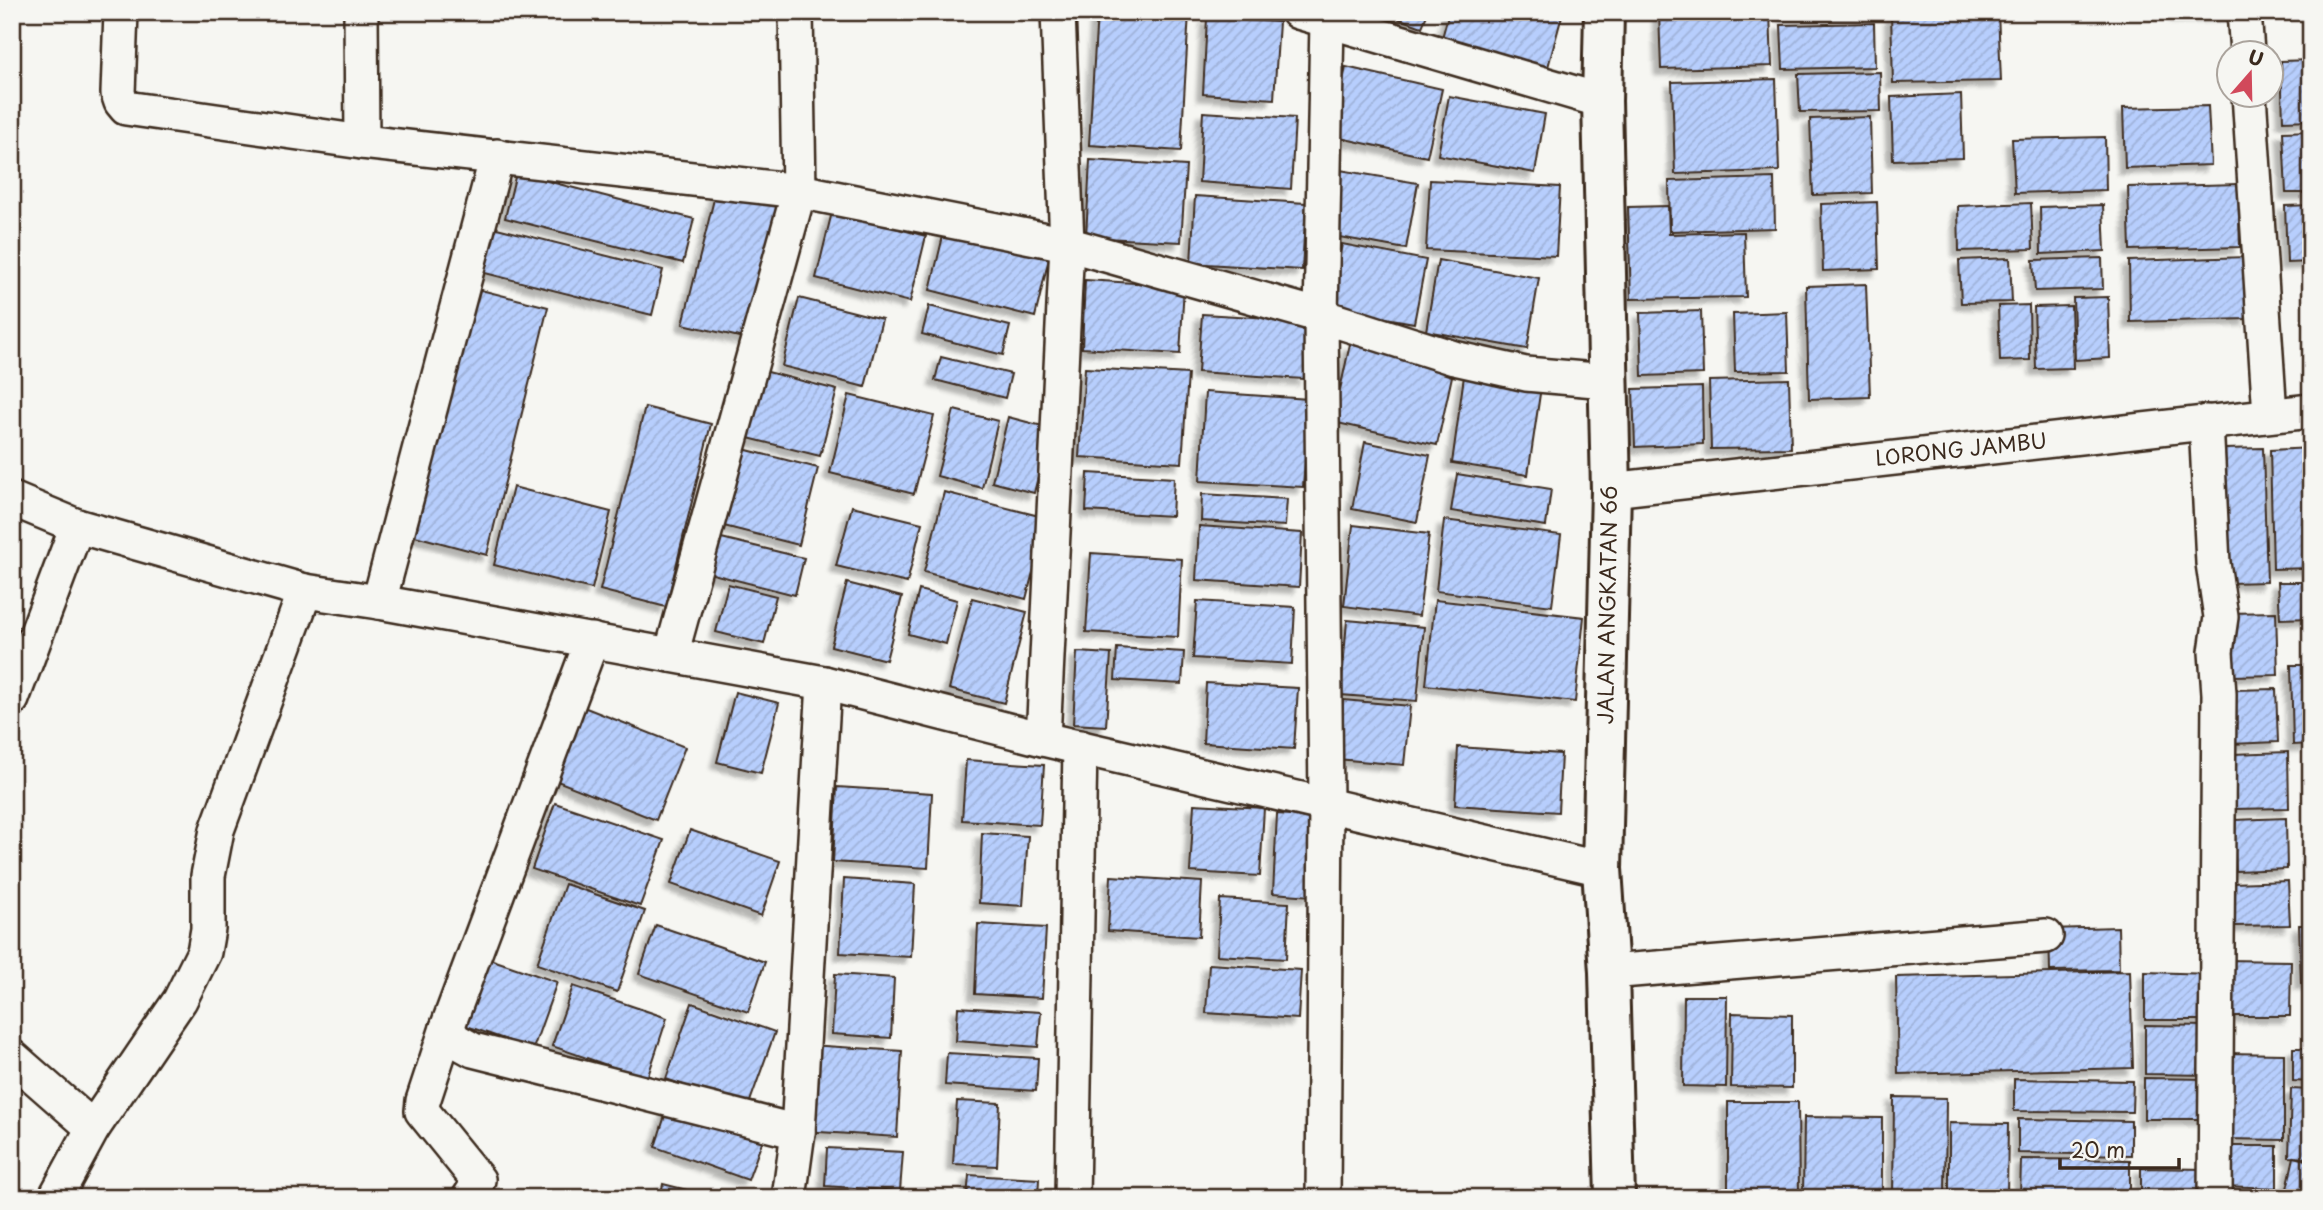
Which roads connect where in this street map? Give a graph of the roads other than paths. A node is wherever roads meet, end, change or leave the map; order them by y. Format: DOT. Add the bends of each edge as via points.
graph roads {
  1 [pos="121,12"];
  2 [pos="361,12"];
  3 [pos="796,12"];
  4 [pos="1058,12"];
  5 [pos="1604,12"];
  6 [pos="2244,12"];
  7 [pos="1313,17"];
  8 [pos="2246,38"];
  9 [pos="1602,101"];
  10 [pos="2250,108"];
  11 [pos="362,142"];
  12 [pos="498,156"];
  13 [pos="799,191"];
  14 [pos="1067,244"];
  15 [pos="1321,316"];
  16 [pos="1607,382"];
  17 [pos="2311,411"];
  18 [pos="2270,415"];
  19 [pos="2206,422"];
  20 [pos="1611,490"];
  21 [pos="12,499"];
  22 [pos="77,526"];
  23 [pos="305,591"];
  24 [pos="379,602"];
  25 [pos="592,640"];
  26 [pos="671,655"];
  27 [pos="824,683"];
  28 [pos="12,699"];
  29 [pos="1043,739"];
  30 [pos="1080,747"];
  31 [pos="1326,803"];
  32 [pos="1602,870"];
  33 [pos="2046,936"];
  34 [pos="1609,972"];
  35 [pos="447,1028"];
  36 [pos="12,1057"];
  37 [pos="93,1129"];
  38 [pos="798,1132"];
  39 [pos="55,1198"];
  40 [pos="469,1198"];
  41 [pos="789,1198"];
  42 [pos="1072,1198"];
  43 [pos="1322,1198"];
  44 [pos="1615,1198"];
  45 [pos="2215,1198"];
  1 -- 11 [label="street" via="118,93 126,108"];
  2 -- 11 [label="street"];
  3 -- 13 [label="street"];
  4 -- 14 [label="street"];
  5 -- 9 [label="street, JALAN ANGKATAN 66"];
  6 -- 8 [label="street"];
  7 -- 9 [label="street"];
  7 -- 15 [label="street"];
  9 -- 16 [label="street, JALAN ANGKATAN 66"];
  10 -- 18 [label="street"];
  11 -- 12 [label="street"];
  12 -- 13 [label="street"];
  12 -- 24 [label="street"];
  13 -- 14 [label="street"];
  13 -- 26 [label="street"];
  14 -- 15 [label="street"];
  14 -- 29 [label="street"];
  15 -- 16 [label="street" via="1454,358 1527,374"];
  15 -- 31 [label="street"];
  16 -- 20 [label="street, JALAN ANGKATAN 66"];
  17 -- 18 [label="street, LORONG JAMBU"];
  18 -- 19 [label="street, LORONG JAMBU"];
  19 -- 20 [label="street, LORONG JAMBU"];
  19 -- 45 [label="street" via="2213,563 2221,617 2216,652"];
  20 -- 32 [label="street, JALAN ANGKATAN 66"];
  21 -- 22 [label="street"];
  22 -- 23 [label="street"];
  22 -- 28 [label="street"];
  23 -- 24 [label="street"];
  23 -- 37 [label="street" via="217,830 208,876 204,952 180,1000"];
  24 -- 25 [label="street"];
  25 -- 26 [label="street"];
  25 -- 35 [label="street"];
  26 -- 27 [label="street"];
  27 -- 29 [label="street"];
  27 -- 38 [label="street"];
  29 -- 30 [label="street"];
  30 -- 31 [label="street"];
  30 -- 42 [label="street"];
  31 -- 32 [label="street"];
  31 -- 43 [label="street"];
  32 -- 34 [label="street, JALAN ANGKATAN 66"];
  33 -- 34 [label="street"];
  34 -- 44 [label="street, JALAN ANGKATAN 66"];
  35 -- 38 [label="street" via="455,1040 473,1050"];
  35 -- 40 [label="street" via="422,1111 478,1180"];
  36 -- 37 [label="street"];
  37 -- 39 [label="street"];
  38 -- 41 [label="street"];
}
